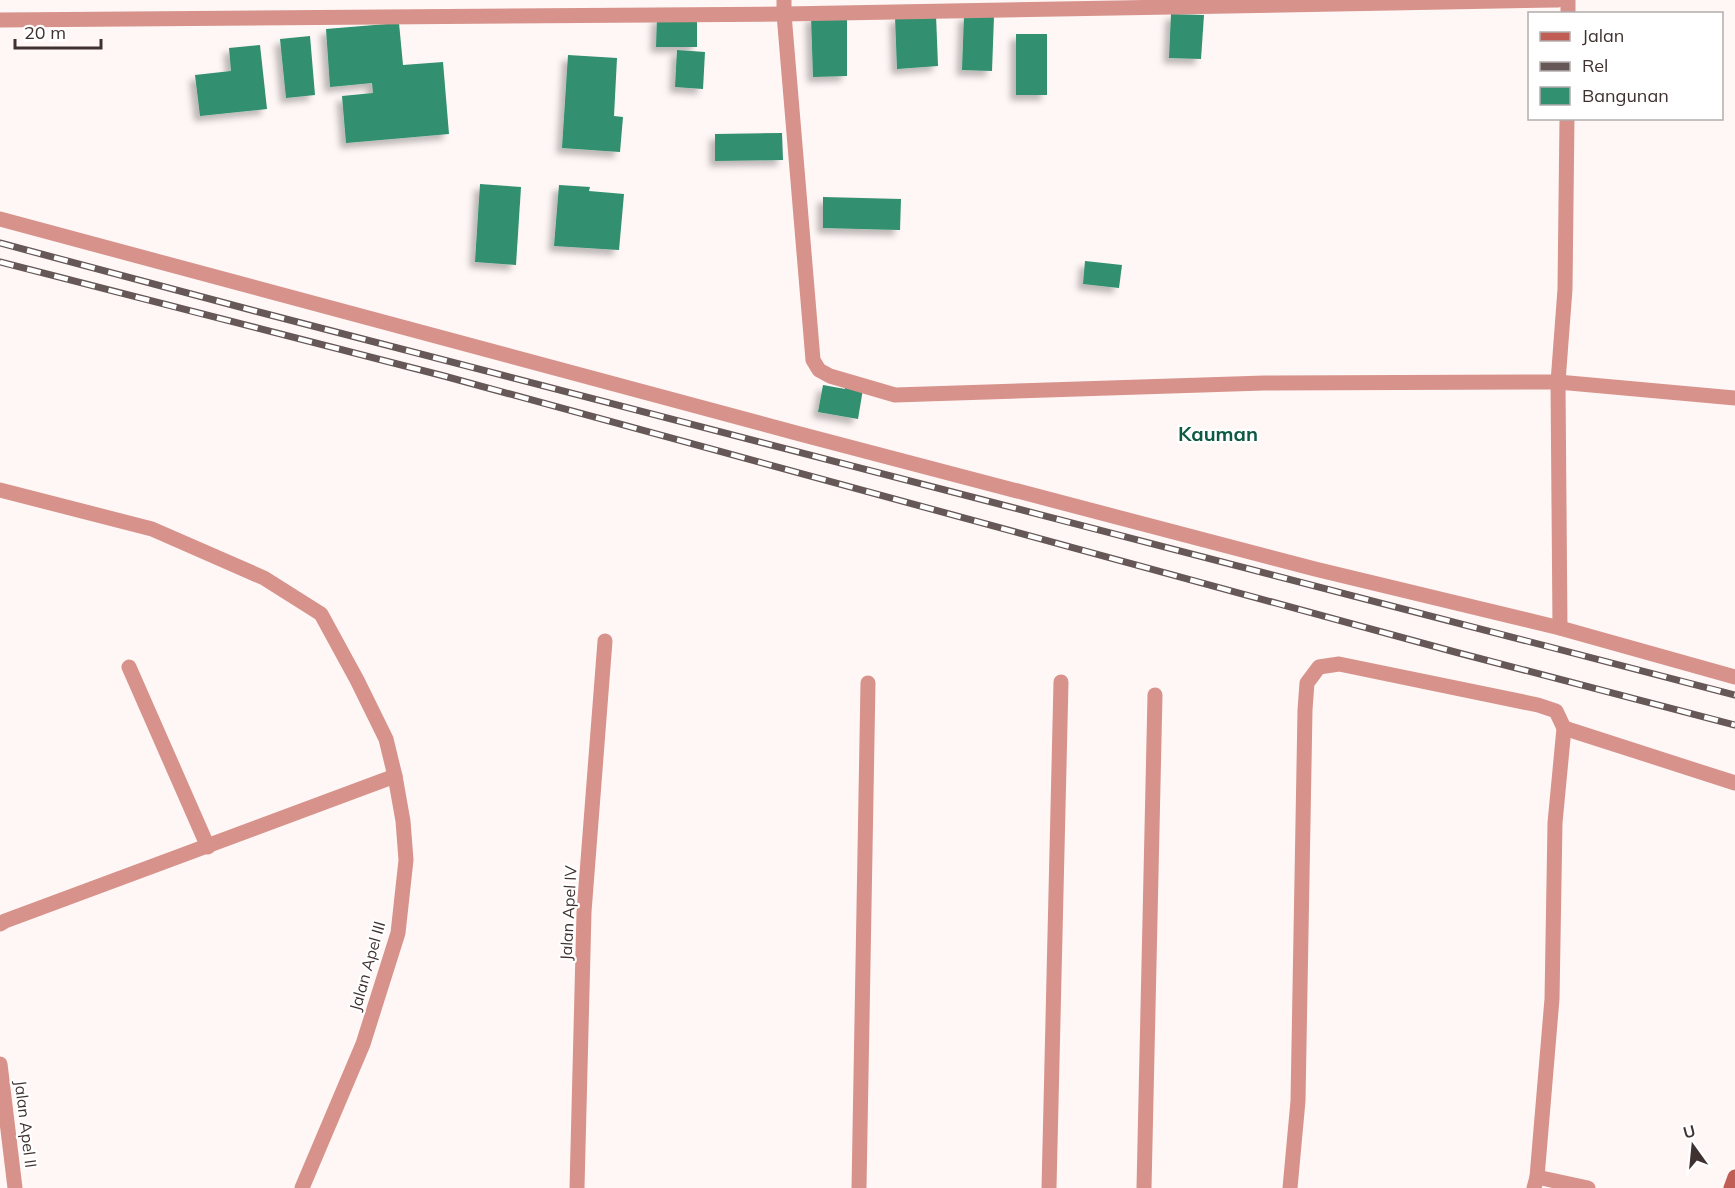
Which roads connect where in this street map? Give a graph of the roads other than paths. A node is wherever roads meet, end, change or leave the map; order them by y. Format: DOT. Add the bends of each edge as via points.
graph roads {
  1 [pos="1558,0"];
  2 [pos="784,7"];
  3 [pos="0,20"];
  4 [pos="1567,120"];
  5 [pos="0,219"];
  6 [pos="1558,382"];
  7 [pos="1735,398"];
  8 [pos="0,490"];
  9 [pos="1560,628"];
  10 [pos="605,641"];
  11 [pos="129,667"];
  12 [pos="1735,677"];
  13 [pos="1061,682"];
  14 [pos="868,683"];
  15 [pos="1155,695"];
  16 [pos="1563,728"];
  17 [pos="395,776"];
  18 [pos="1735,783"];
  19 [pos="208,847"];
  20 [pos="0,924"];
  21 [pos="0,1064"];
  22 [pos="1735,1177"];
  23 [pos="1535,1183"];
  24 [pos="15,1188"];
  25 [pos="302,1188"];
  26 [pos="577,1188"];
  27 [pos="859,1188"];
  28 [pos="1049,1188"];
  29 [pos="1144,1188"];
  30 [pos="1290,1188"];
  31 [pos="1588,1188"];
  32 [pos="1731,1188"];
  1 -- 2 [label="street"];
  2 -- 3 [label="street"];
  2 -- 6 [label="street" via="813,360 819,370 830,376 895,395 1264,382"];
  4 -- 6 [label="street" via="1565,289"];
  5 -- 9 [label="street" via="800,434 1315,569"];
  6 -- 7 [label="street"];
  6 -- 9 [label="street"];
  8 -- 17 [label="street, Jalan Apel III" via="152,529 264,578 321,614 386,739"];
  9 -- 12 [label="street"];
  10 -- 26 [label="street, Jalan Apel IV" via="585,912"];
  11 -- 19 [label="street"];
  13 -- 28 [label="street"];
  14 -- 27 [label="street"];
  15 -- 29 [label="street"];
  16 -- 18 [label="street"];
  16 -- 23 [label="street" via="1555,823 1552,999"];
  16 -- 30 [label="street" via="1556,711 1538,705 1339,664 1319,667 1308,683 1298,1101"];
  17 -- 19 [label="street"];
  17 -- 25 [label="street, Jalan Apel III" via="406,860 398,933 363,1044"];
  19 -- 20 [label="street"];
  21 -- 24 [label="street, Jalan Apel II"];
  22 -- 32 [label="street"];
  23 -- 31 [label="street"];
}
